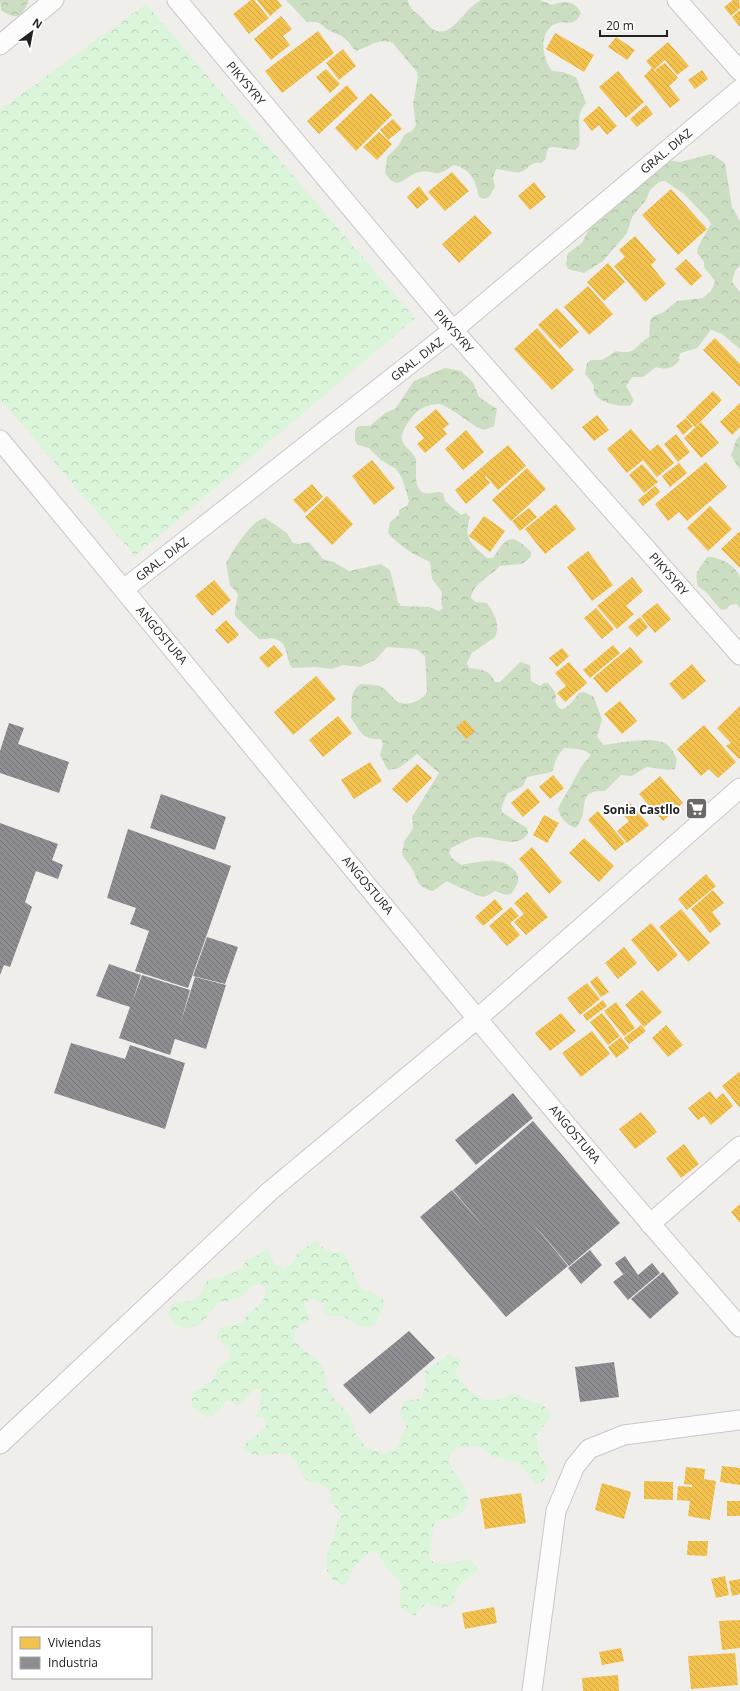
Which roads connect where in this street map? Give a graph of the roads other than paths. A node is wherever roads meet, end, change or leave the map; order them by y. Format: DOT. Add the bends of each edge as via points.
graph roads {
  1 [pos="54,0"];
  2 [pos="177,0"];
  3 [pos="677,0"];
  4 [pos="0,45"];
  5 [pos="740,71"];
  6 [pos="740,89"];
  7 [pos="453,330"];
  8 [pos="0,440"];
  9 [pos="124,589"];
  10 [pos="740,655"];
  11 [pos="740,788"];
  12 [pos="478,1018"];
  13 [pos="740,1146"];
  14 [pos="650,1224"];
  15 [pos="740,1327"];
  16 [pos="740,1420"];
  17 [pos="0,1444"];
  18 [pos="532,1691"];
  1 -- 4 [label="street"];
  2 -- 7 [label="street, PIKYSYRY"];
  3 -- 5 [label="street"];
  6 -- 7 [label="street, GRAL. DIAZ"];
  7 -- 9 [label="street, GRAL. DIAZ"];
  7 -- 10 [label="street, PIKYSYRY"];
  8 -- 9 [label="street, ANGOSTURA"];
  9 -- 12 [label="street, ANGOSTURA"];
  11 -- 12 [label="street"];
  12 -- 14 [label="street, ANGOSTURA"];
  12 -- 17 [label="street" via="270,1191"];
  13 -- 14 [label="street"];
  14 -- 15 [label="street, ANGOSTURA"];
  16 -- 18 [label="street" via="624,1435 589,1449 575,1466 556,1511"];
}
